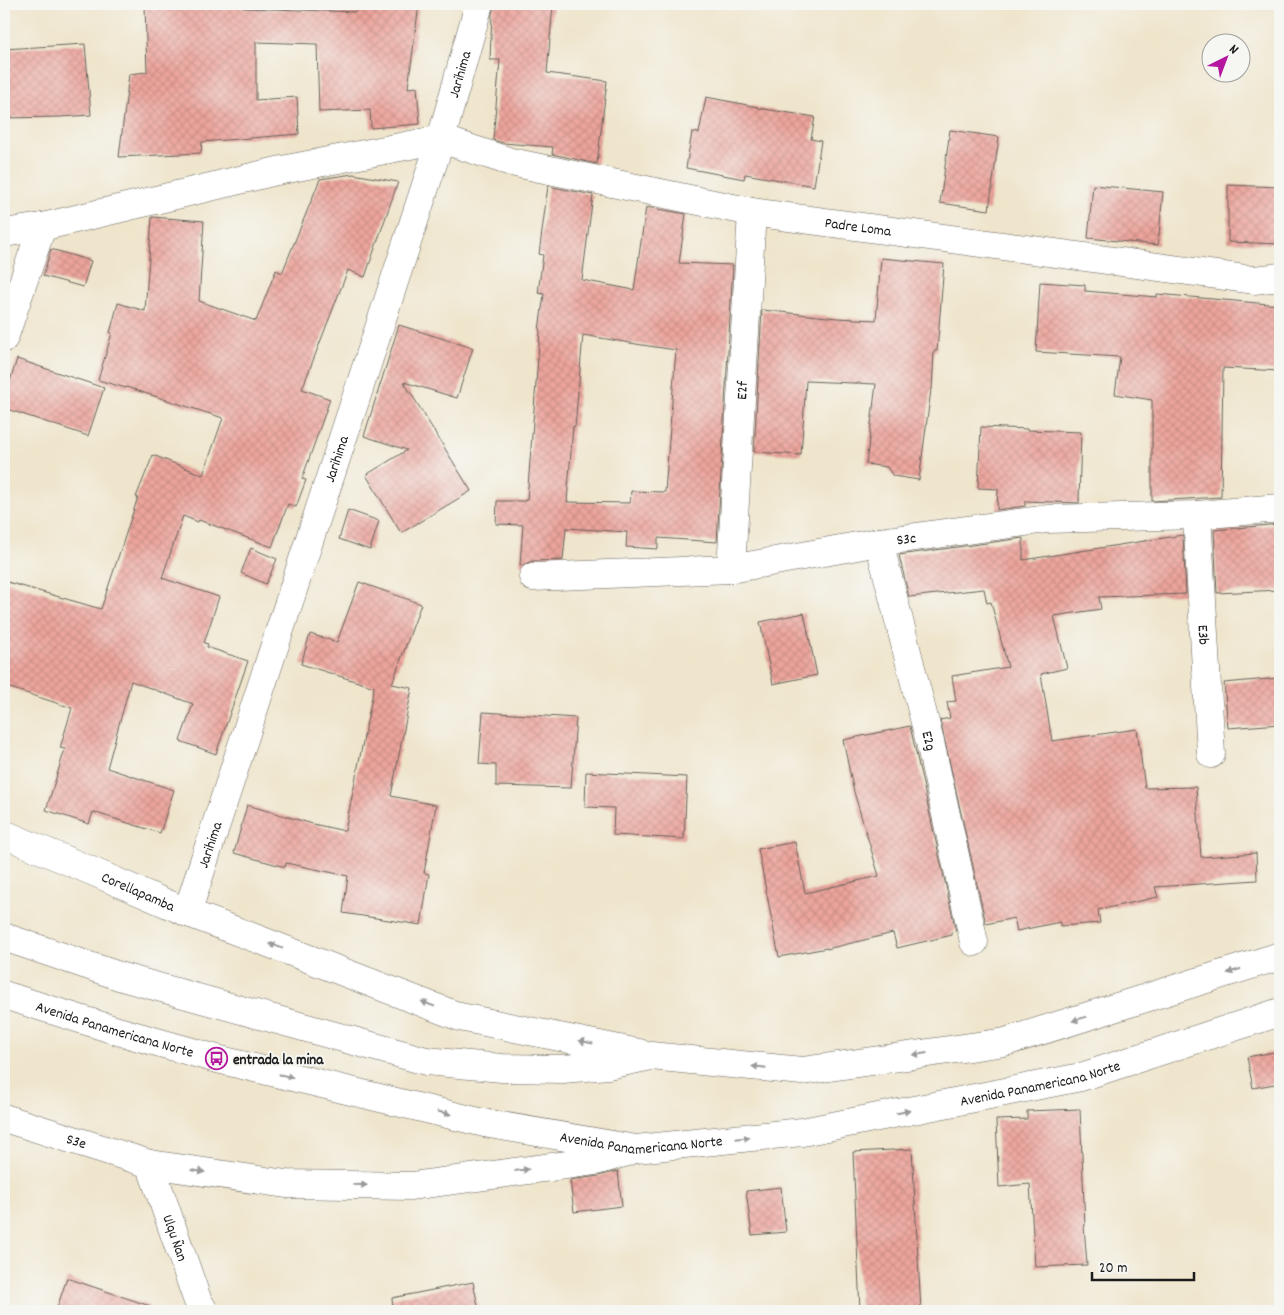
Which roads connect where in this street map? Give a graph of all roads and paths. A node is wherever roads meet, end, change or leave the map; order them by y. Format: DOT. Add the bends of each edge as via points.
graph roads {
  1 [pos="479,4"];
  2 [pos="441,139"];
  3 [pos="752,212"];
  4 [pos="42,228"];
  5 [pos="4,233"];
  6 [pos="1280,277"];
  7 [pos="4,338"];
  8 [pos="1280,508"];
  9 [pos="1196,515"];
  10 [pos="879,542"];
  11 [pos="732,568"];
  12 [pos="533,577"];
  13 [pos="1211,754"];
  14 [pos="4,834"];
  15 [pos="189,914"];
  16 [pos="4,937"];
  17 [pos="974,942"];
  18 [pos="1280,956"];
  19 [pos="4,995"];
  20 [pos="1280,1012"];
  21 [pos="651,1056"];
  22 [pos="4,1118"];
  23 [pos="636,1149"];
  24 [pos="150,1164"];
  25 [pos="204,1311"];
  1 -- 2 [label="main road, Jarihima"];
  2 -- 3 [label="main road, Padre Loma" via="511,162"];
  2 -- 4 [label="main road" via="277,172"];
  2 -- 15 [label="main road, Jarihima"];
  3 -- 6 [label="main road, Padre Loma" via="1254,280"];
  3 -- 11 [label="main road, E2f"];
  4 -- 5 [label="main road"];
  4 -- 7 [label="main road"];
  8 -- 9 [label="main road, S3c"];
  9 -- 10 [label="main road, S3c" via="1047,520"];
  9 -- 13 [label="main road, E3b"];
  10 -- 11 [label="main road, S3c"];
  10 -- 17 [label="main road, E2g" via="930,742"];
  11 -- 12 [label="main road, S3c"];
  14 -- 15 [label="main road, Corellapamba"];
  21 -- 15 [label="main road, Corellapamba, one-way" via="460,1016"];
  16 -- 21 [label="main road" via="122,977 426,1061 502,1068 563,1069 608,1065"];
  18 -- 21 [label="main road, one-way" via="1005,1042 802,1071"];
  19 -- 23 [label="main road, Avenida Panamericana Norte, one-way" via="217,1059 484,1123"];
  23 -- 20 [label="main road, Avenida Panamericana Norte, one-way" via="802,1132 1081,1077"];
  22 -- 24 [label="main road, S3e"];
  24 -- 23 [label="main road, S3e, one-way" via="286,1184 411,1186 596,1161"];
  24 -- 25 [label="main road, Ulqu Ñan"];
}
